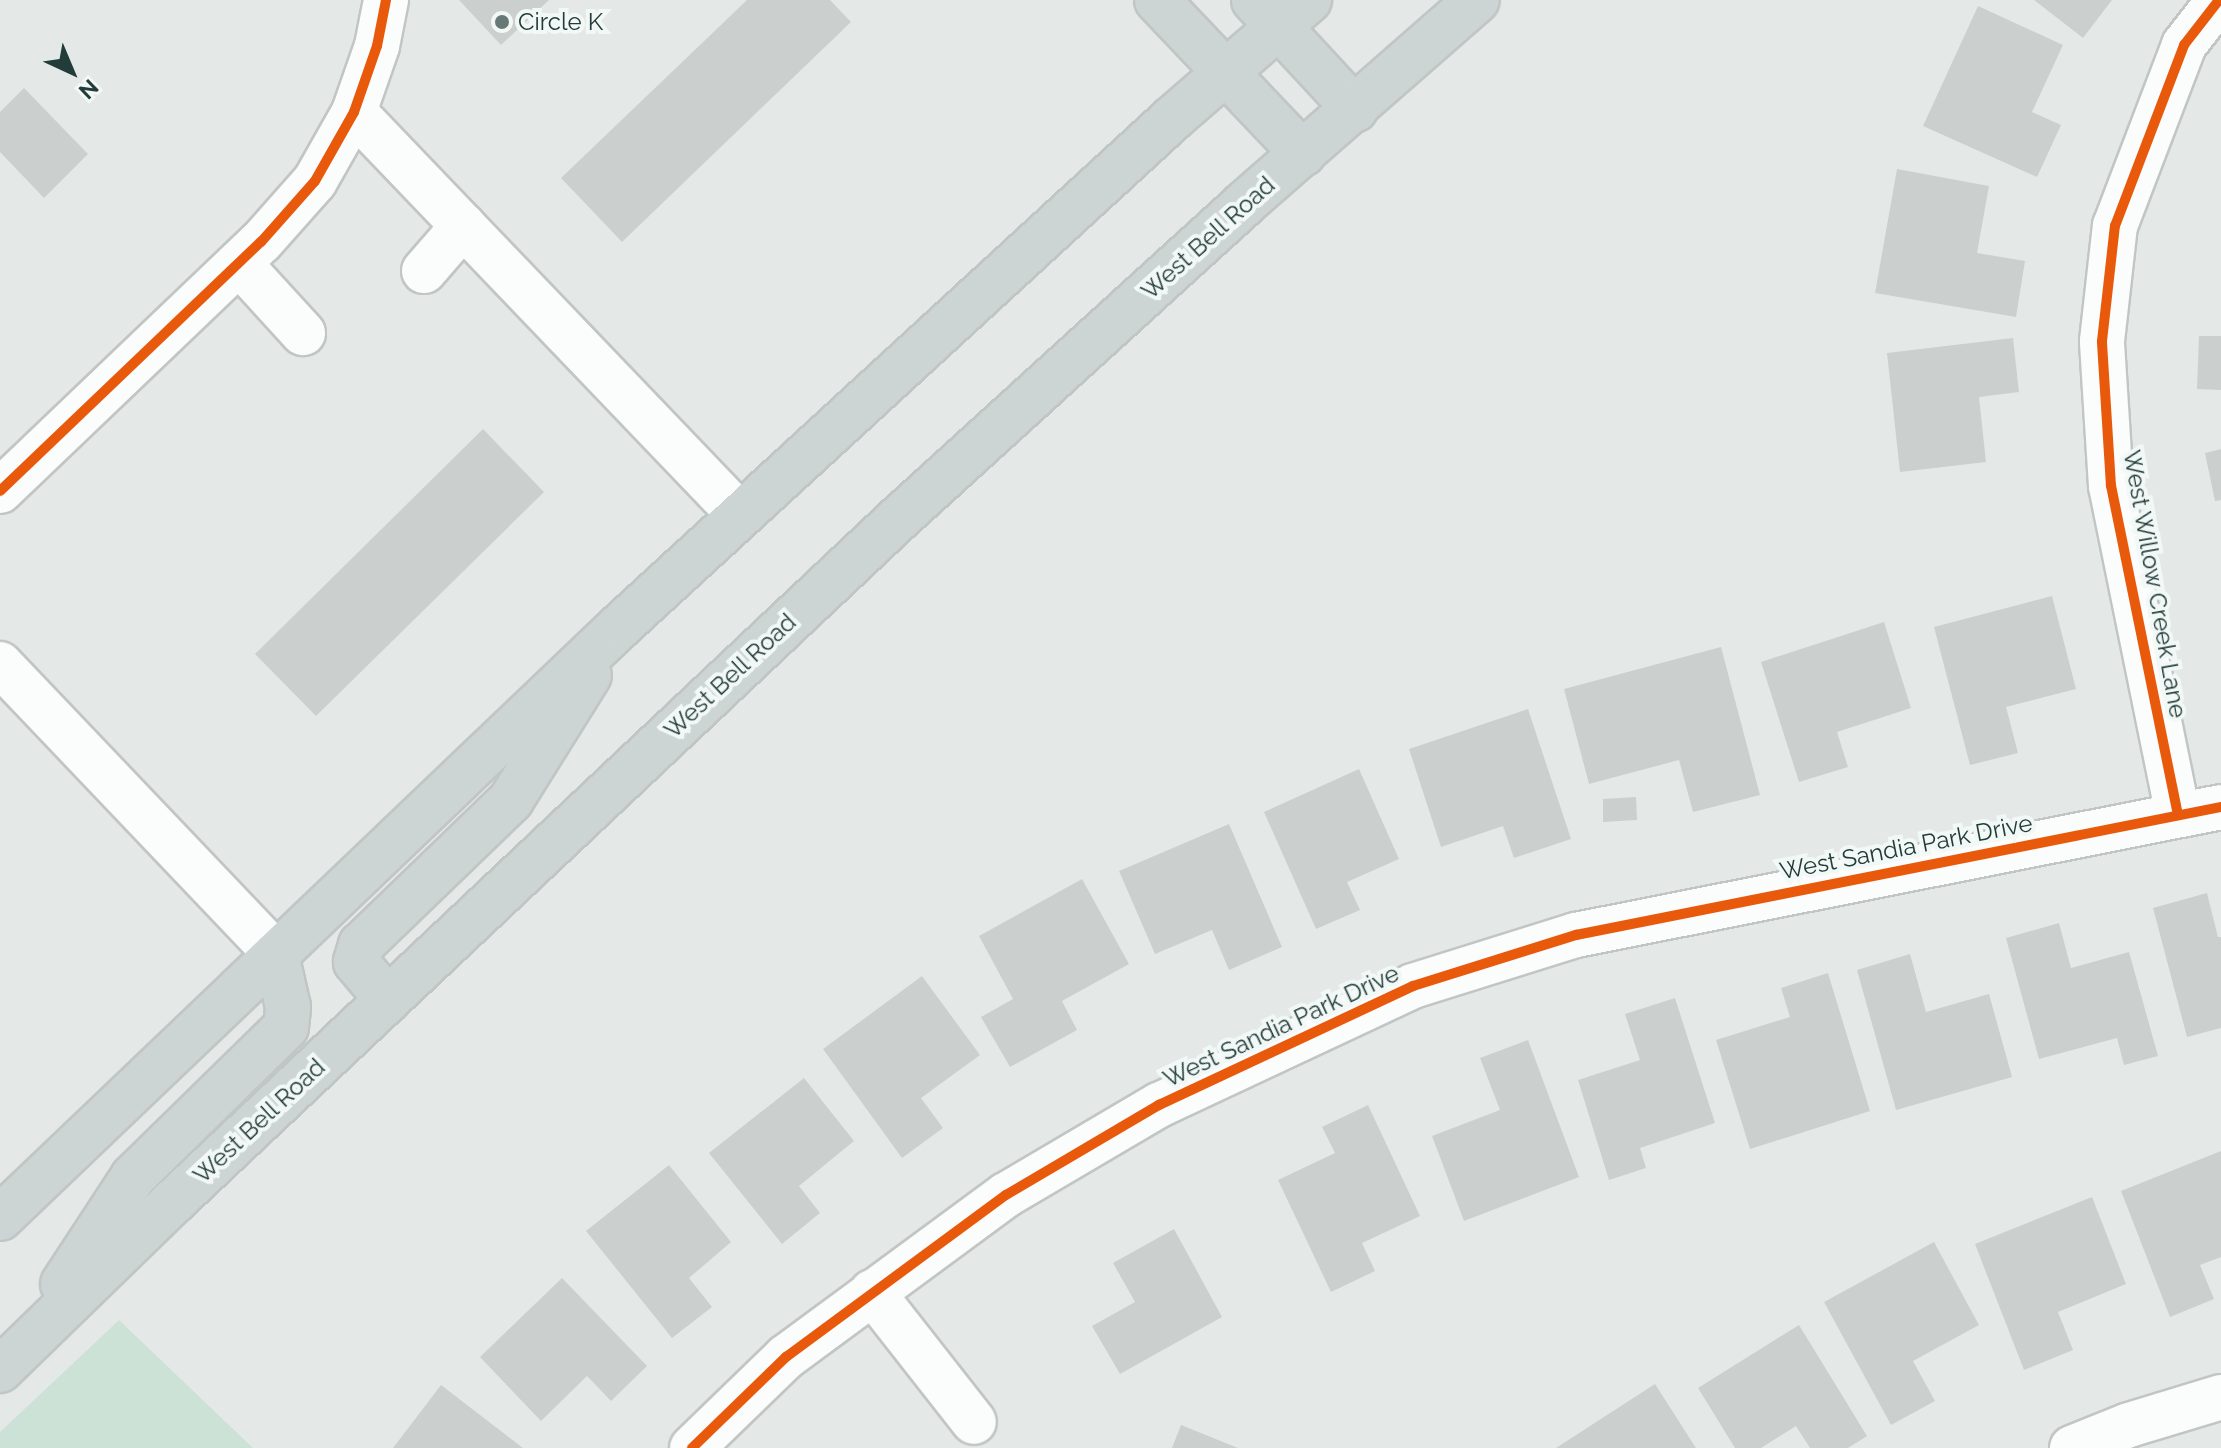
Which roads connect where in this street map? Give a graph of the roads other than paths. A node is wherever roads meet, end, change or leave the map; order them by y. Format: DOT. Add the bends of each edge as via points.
graph roads {
  1 [pos="386,0"];
  2 [pos="1157,0"];
  3 [pos="1477,0"];
  4 [pos="2219,0"];
  5 [pos="1281,9"];
  6 [pos="1228,73"];
  7 [pos="1355,109"];
  8 [pos="354,112"];
  9 [pos="1303,154"];
  10 [pos="463,226"];
  11 [pos="239,263"];
  12 [pos="424,271"];
  13 [pos="303,333"];
  14 [pos="0,491"];
  15 [pos="740,515"];
  16 [pos="620,626"];
  17 [pos="0,664"];
  18 [pos="2221,807"];
  19 [pos="2178,815"];
  20 [pos="276,954"];
  21 [pos="388,1000"];
  22 [pos="0,1218"];
  23 [pos="872,1292"];
  24 [pos="9,1361"];
  25 [pos="2221,1397"];
  26 [pos="974,1422"];
  27 [pos="692,1448"];
  28 [pos="2072,1448"];
  1 -- 8 [label="street"];
  2 -- 6 [label="main road"];
  3 -- 7 [label="main road, West Bell Road"];
  4 -- 19 [label="street, West Willow Creek Lane" via="2184,45 2115,226 2102,341 2111,486"];
  5 -- 6 [label="main road"];
  5 -- 7 [label="main road"];
  6 -- 9 [label="main road"];
  6 -- 15 [label="main road"];
  7 -- 9 [label="main road, West Bell Road"];
  8 -- 10 [label="street"];
  8 -- 11 [label="street" via="315,181"];
  9 -- 21 [label="main road, West Bell Road" via="898,519"];
  10 -- 12 [label="street"];
  10 -- 15 [label="street"];
  11 -- 13 [label="street"];
  11 -- 14 [label="street"];
  15 -- 16 [label="main road"];
  16 -- 20 [label="main road"];
  16 -- 21 [label="main road" via="511,800 361,945 356,962"];
  17 -- 20 [label="street"];
  18 -- 19 [label="street, West Sandia Park Drive"];
  19 -- 23 [label="street, West Sandia Park Drive" via="1590,932 1413,986 1159,1105 1006,1195"];
  20 -- 22 [label="main road"];
  20 -- 24 [label="main road" via="288,1007 286,1027 133,1177"];
  21 -- 24 [label="main road, West Bell Road"];
  23 -- 26 [label="street"];
  23 -- 27 [label="street, West Sandia Park Drive" via="786,1357"];
  25 -- 28 [label="street"];
}
